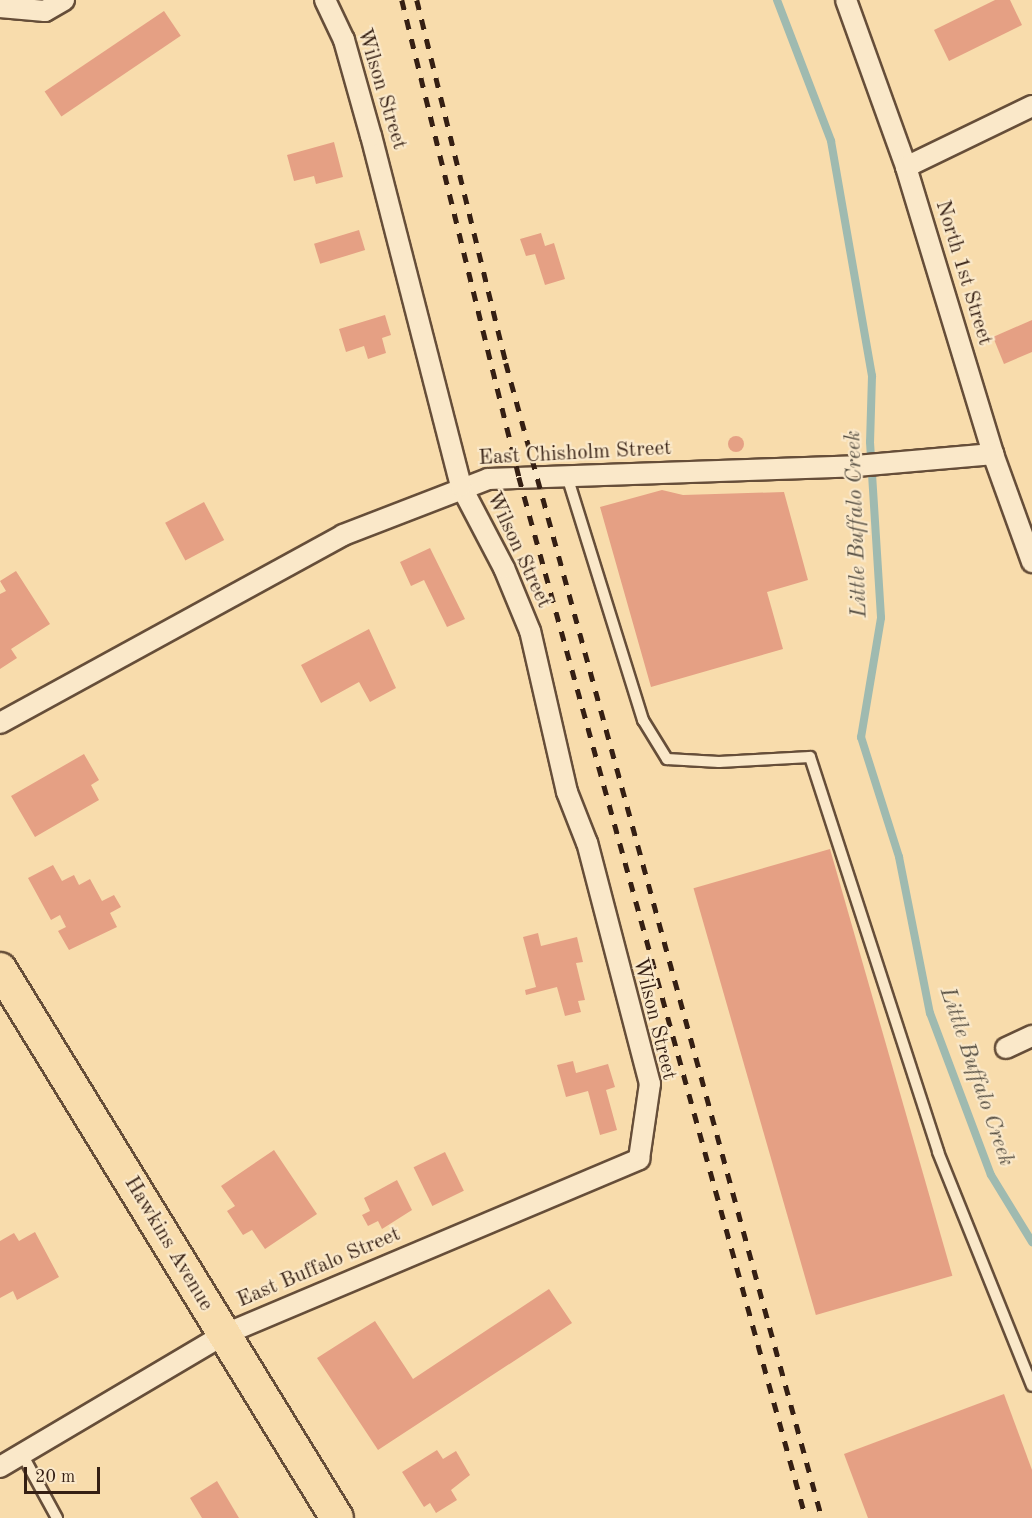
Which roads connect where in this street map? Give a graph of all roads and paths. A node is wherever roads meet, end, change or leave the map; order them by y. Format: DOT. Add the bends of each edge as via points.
graph roads {
  1 [pos="64,0"];
  2 [pos="325,0"];
  3 [pos="846,0"];
  4 [pos="0,7"];
  5 [pos="1032,106"];
  6 [pos="906,166"];
  7 [pos="993,454"];
  8 [pos="567,476"];
  9 [pos="461,486"];
  10 [pos="1026,533"];
  11 [pos="1032,562"];
  12 [pos="0,723"];
  13 [pos="0,969"];
  14 [pos="1032,1036"];
  15 [pos="1006,1048"];
  16 [pos="639,1159"];
  17 [pos="223,1335"];
  18 [pos="1032,1386"];
  19 [pos="22,1454"];
  20 [pos="0,1467"];
  21 [pos="57,1518"];
  22 [pos="338,1518"];
  1 -- 4 [label="street" via="45,11"];
  2 -- 9 [label="street, Wilson Street" via="344,40 371,136"];
  3 -- 6 [label="street, North 1st Street"];
  5 -- 6 [label="street"];
  6 -- 7 [label="street, North 1st Street"];
  7 -- 8 [label="street, East Chisholm Street" via="856,466"];
  7 -- 10 [label="street, North 1st Street"];
  8 -- 9 [label="street, East Chisholm Street" via="488,479"];
  8 -- 18 [label="lane" via="643,720 667,759 718,762 810,757 938,1152"];
  9 -- 12 [label="street, East Chisholm Street" via="343,535"];
  9 -- 16 [label="street, Wilson Street" via="504,568 530,631 567,792 587,843 650,1084"];
  10 -- 11 [label="street, North 1st Street"];
  13 -- 17 [label="main road, Hawkins Avenue"];
  14 -- 15 [label="street"];
  16 -- 17 [label="street, East Buffalo Street"];
  17 -- 19 [label="street, East Buffalo Street"];
  17 -- 22 [label="main road, Hawkins Avenue"];
  19 -- 20 [label="street, East Buffalo Street"];
  19 -- 21 [label="lane"];
}
